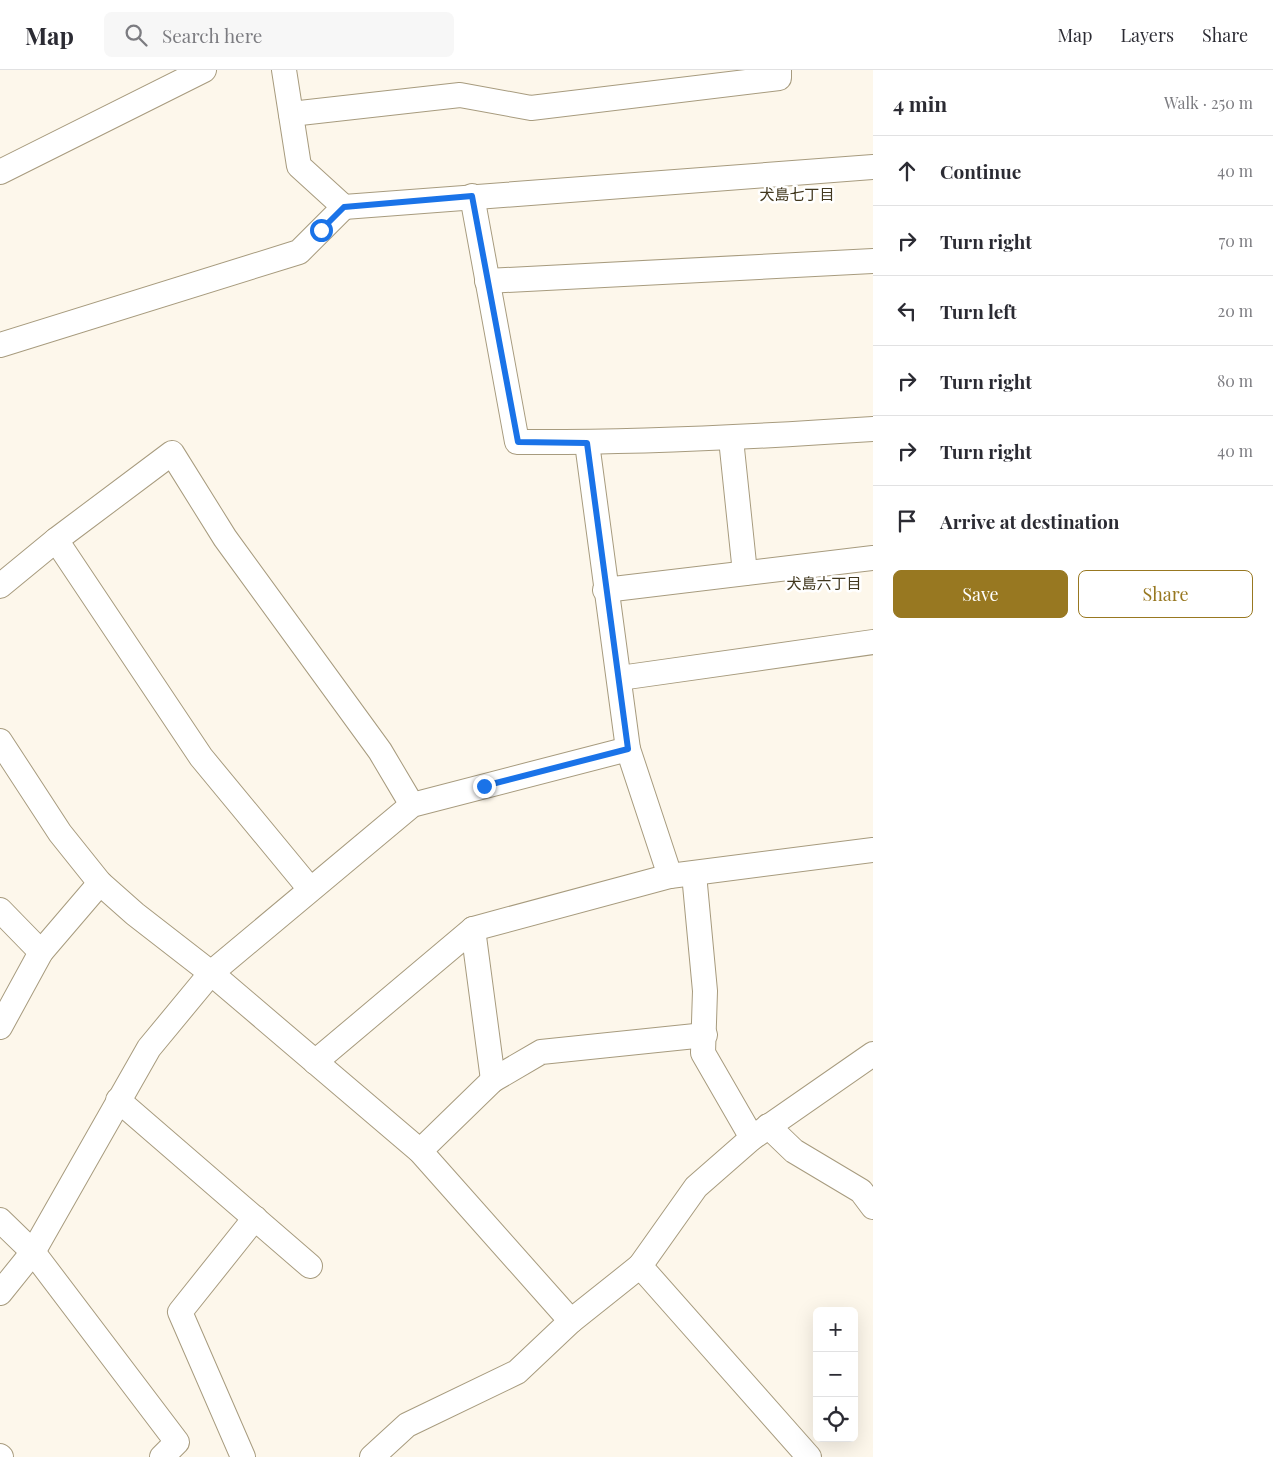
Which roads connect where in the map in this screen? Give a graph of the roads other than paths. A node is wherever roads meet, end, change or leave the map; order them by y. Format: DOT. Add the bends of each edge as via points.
graph roads {
  1 [pos="204,70"];
  2 [pos="284,70"];
  3 [pos="779,70"];
  4 [pos="291,114"];
  5 [pos="873,167"];
  6 [pos="0,172"];
  7 [pos="472,196"];
  8 [pos="344,207"];
  9 [pos="873,261"];
  10 [pos="487,281"];
  11 [pos="0,345"];
  12 [pos="873,429"];
  13 [pos="731,439"];
  14 [pos="587,443"];
  15 [pos="56,540"];
  16 [pos="873,558"];
  17 [pos="745,573"];
  18 [pos="0,586"];
  19 [pos="605,590"];
  20 [pos="873,642"];
  21 [pos="620,678"];
  22 [pos="0,742"];
  23 [pos="628,749"];
  24 [pos="412,805"];
  25 [pos="873,850"];
  26 [pos="694,874"];
  27 [pos="670,876"];
  28 [pos="100,883"];
  29 [pos="310,889"];
  30 [pos="0,910"];
  31 [pos="473,929"];
  32 [pos="42,952"];
  33 [pos="211,973"];
  34 [pos="0,1026"];
  35 [pos="705,1034"];
  36 [pos="873,1054"];
  37 [pos="315,1062"];
  38 [pos="493,1080"];
  39 [pos="118,1100"];
  40 [pos="760,1132"];
  41 [pos="420,1151"];
  42 [pos="873,1207"];
  43 [pos="255,1218"];
  44 [pos="0,1220"];
  45 [pos="33,1252"];
  46 [pos="310,1266"];
  47 [pos="640,1266"];
  48 [pos="0,1293"];
  49 [pos="572,1321"];
  50 [pos="162,1457"];
  51 [pos="243,1457"];
  52 [pos="372,1457"];
  53 [pos="810,1457"];
  1 -- 6 [label="street"];
  2 -- 4 [label="street"];
  3 -- 4 [label="street" via="779,78 531,108 460,95"];
  4 -- 8 [label="street" via="299,166"];
  5 -- 7 [label="street"];
  7 -- 8 [label="street"];
  7 -- 10 [label="street"];
  8 -- 11 [label="street" via="299,252"];
  9 -- 10 [label="street"];
  10 -- 14 [label="street" via="518,442"];
  12 -- 13 [label="street"];
  13 -- 14 [label="street"];
  13 -- 17 [label="street"];
  14 -- 19 [label="street"];
  15 -- 18 [label="street"];
  15 -- 24 [label="street" via="172,453 225,538 380,751"];
  15 -- 29 [label="street" via="201,757"];
  16 -- 17 [label="street"];
  17 -- 19 [label="street"];
  19 -- 21 [label="street"];
  20 -- 21 [label="street"];
  21 -- 23 [label="street"];
  22 -- 28 [label="street" via="60,833"];
  23 -- 24 [label="street"];
  23 -- 27 [label="street"];
  24 -- 29 [label="street"];
  25 -- 26 [label="street"];
  26 -- 27 [label="street"];
  26 -- 35 [label="street" via="705,991"];
  27 -- 31 [label="street"];
  28 -- 32 [label="street"];
  28 -- 33 [label="street"];
  29 -- 33 [label="street"];
  30 -- 32 [label="street"];
  31 -- 37 [label="street"];
  31 -- 38 [label="street"];
  32 -- 34 [label="street"];
  33 -- 37 [label="street"];
  33 -- 39 [label="street" via="149,1048"];
  35 -- 38 [label="street" via="541,1052"];
  35 -- 40 [label="street" via="702,1053"];
  36 -- 40 [label="street"];
  37 -- 41 [label="street"];
  38 -- 41 [label="street"];
  39 -- 43 [label="street"];
  39 -- 45 [label="street"];
  40 -- 42 [label="street" via="861,1191"];
  40 -- 47 [label="street" via="696,1187"];
  41 -- 49 [label="street"];
  43 -- 46 [label="street"];
  43 -- 51 [label="street" via="180,1312"];
  44 -- 45 [label="street"];
  45 -- 48 [label="street"];
  45 -- 50 [label="street" via="177,1442"];
  47 -- 49 [label="street"];
  47 -- 53 [label="street"];
  49 -- 52 [label="street" via="517,1372 407,1425"];
}
